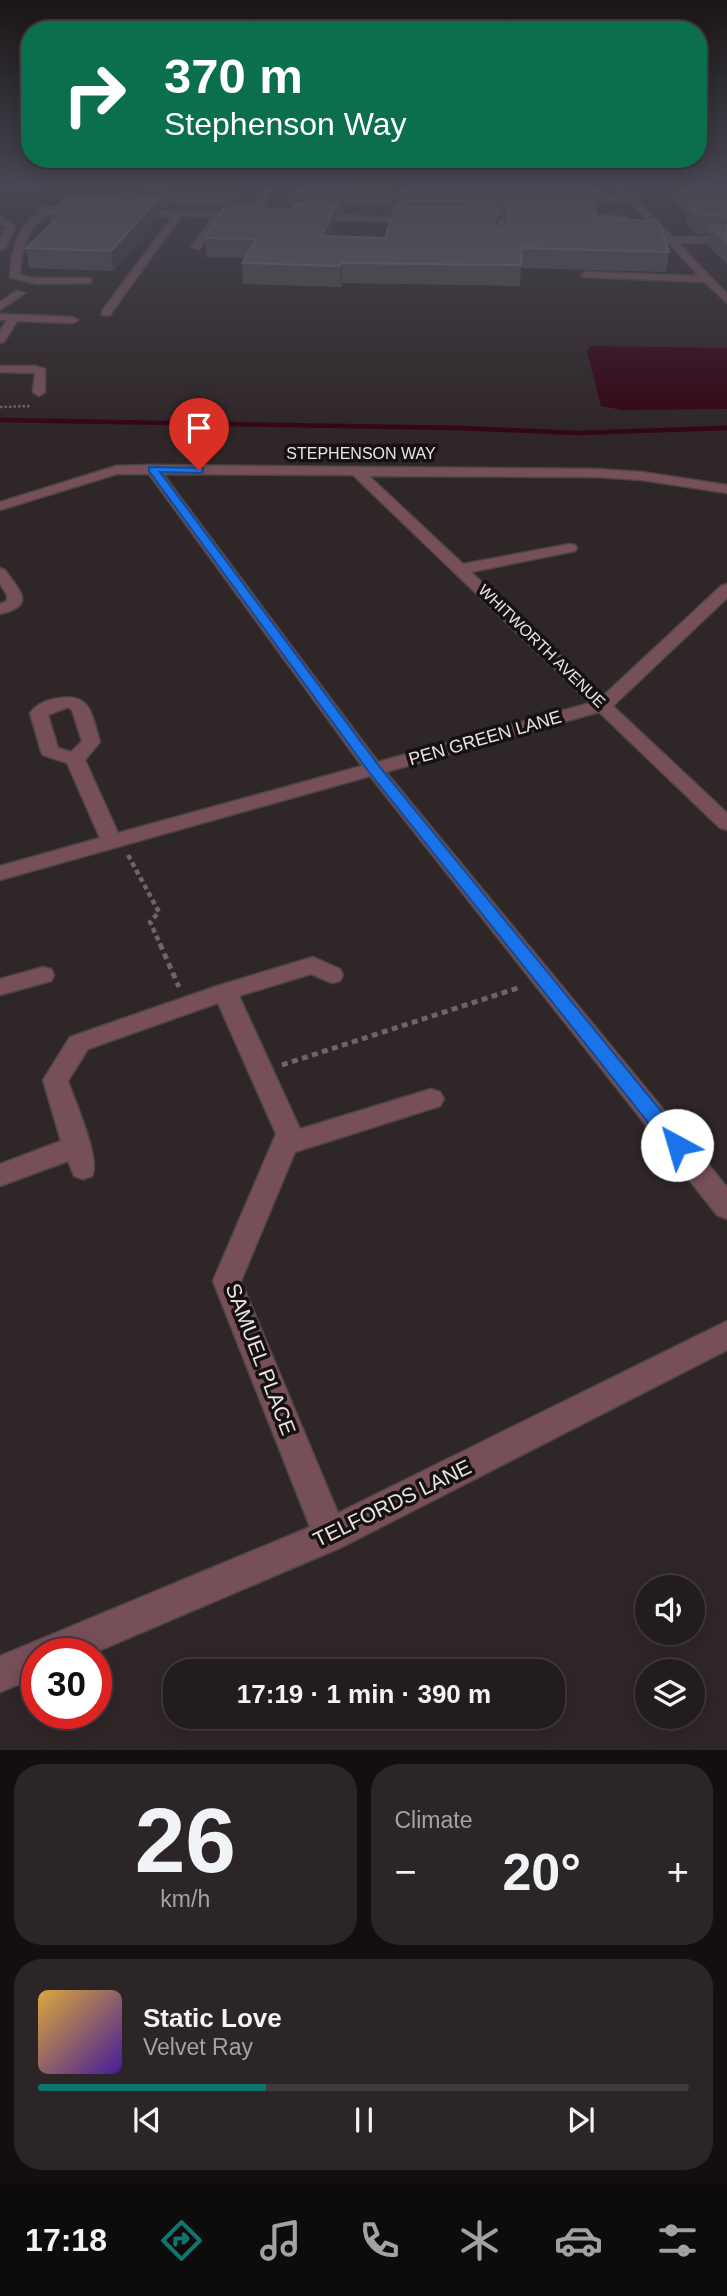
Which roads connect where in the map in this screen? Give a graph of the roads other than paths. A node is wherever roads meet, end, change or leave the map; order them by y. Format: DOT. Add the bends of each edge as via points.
graph roads {
  1 [pos="16,266"];
  2 [pos="141,266"];
  3 [pos="696,266"];
  4 [pos="586,275"];
  5 [pos="708,279"];
  6 [pos="727,280"];
  7 [pos="89,281"];
  8 [pos="20,293"];
  9 [pos="727,300"];
  10 [pos="0,307"];
  11 [pos="106,313"];
  12 [pos="6,318"];
  13 [pos="73,320"];
  14 [pos="0,340"];
  15 [pos="0,369"];
  16 [pos="39,392"];
  17 [pos="152,469"];
  18 [pos="355,470"];
  19 [pos="727,489"];
  20 [pos="0,506"];
  21 [pos="569,548"];
  22 [pos="461,569"];
  23 [pos="0,573"];
  24 [pos="727,589"];
  25 [pos="0,609"];
  26 [pos="604,705"];
  27 [pos="75,759"];
  28 [pos="374,769"];
  29 [pos="727,824"];
  30 [pos="119,846"];
  31 [pos="0,873"];
  32 [pos="43,975"];
  33 [pos="332,975"];
  34 [pos="0,987"];
  35 [pos="225,992"];
  36 [pos="431,1099"];
  37 [pos="285,1144"];
  38 [pos="0,1175"];
  39 [pos="727,1207"];
  40 [pos="727,1335"];
  41 [pos="330,1535"];
  42 [pos="86,1638"];
  43 [pos="21,1665"];
  44 [pos="0,1674"];
  1 -- 7 [label="street" via="15,277"];
  2 -- 11 [label="street"];
  3 -- 5 [label="street"];
  4 -- 5 [label="street"];
  5 -- 6 [label="street"];
  5 -- 9 [label="street"];
  8 -- 10 [label="street"];
  12 -- 13 [label="street"];
  12 -- 14 [label="street"];
  15 -- 16 [label="street" via="41,371"];
  17 -- 18 [label="street, STEPHENSON WAY"];
  17 -- 20 [label="street, STEPHENSON WAY" via="97,474"];
  17 -- 28 [label="street"];
  18 -- 19 [label="street, STEPHENSON WAY" via="596,473"];
  18 -- 22 [label="street, WHITWORTH AVENUE"];
  21 -- 22 [label="street"];
  22 -- 26 [label="street, WHITWORTH AVENUE"];
  23 -- 25 [label="street" via="15,595 15,604"];
  24 -- 26 [label="street, PEN GREEN LANE"];
  26 -- 28 [label="street, PEN GREEN LANE"];
  26 -- 29 [label="street, WHITWORTH AVENUE"];
  27 -- 30 [label="street"];
  28 -- 30 [label="street, PEN GREEN LANE"];
  28 -- 39 [label="street"];
  30 -- 31 [label="street, PEN GREEN LANE"];
  32 -- 34 [label="street"];
  33 -- 35 [label="street" via="313,965"];
  35 -- 37 [label="street" via="289,1134"];
  35 -- 38 [label="street" via="79,1043 55,1080 80,1157"];
  36 -- 37 [label="street"];
  37 -- 41 [label="street, SAMUEL PLACE" via="227,1280"];
  40 -- 41 [label="street, TELFORDS LANE"];
  41 -- 42 [label="street, TELFORDS LANE"];
  43 -- 44 [label="street"];
}
